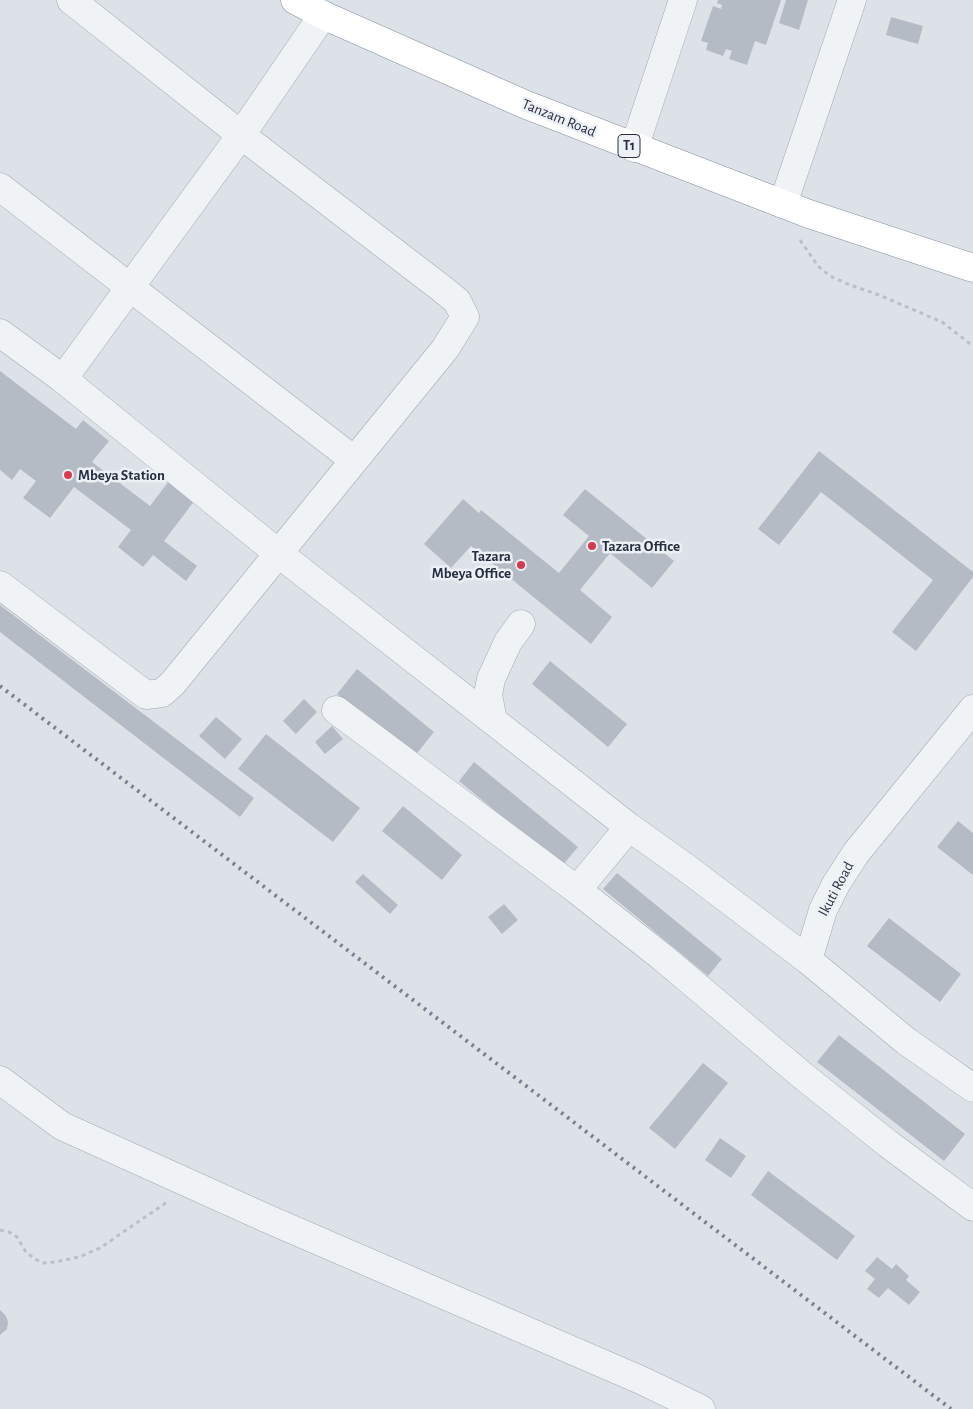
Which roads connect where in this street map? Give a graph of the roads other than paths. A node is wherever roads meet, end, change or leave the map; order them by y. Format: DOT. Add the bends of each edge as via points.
graph roads {
  1 [pos="71,0"];
  2 [pos="295,0"];
  3 [pos="683,0"];
  4 [pos="852,0"];
  5 [pos="323,15"];
  6 [pos="241,135"];
  7 [pos="634,148"];
  8 [pos="0,187"];
  9 [pos="786,205"];
  10 [pos="973,268"];
  11 [pos="131,287"];
  12 [pos="0,333"];
  13 [pos="64,379"];
  14 [pos="354,460"];
  15 [pos="278,553"];
  16 [pos="0,585"];
  17 [pos="521,624"];
  18 [pos="973,709"];
  19 [pos="336,710"];
  20 [pos="493,721"];
  21 [pos="629,827"];
  22 [pos="577,890"];
  23 [pos="808,960"];
  24 [pos="0,1080"];
  25 [pos="973,1088"];
  26 [pos="973,1207"];
  27 [pos="701,1409"];
  1 -- 6 [label="street"];
  2 -- 5 [label="highway, Tanzam Road / T1"];
  3 -- 7 [label="street"];
  4 -- 9 [label="street"];
  5 -- 6 [label="street"];
  5 -- 7 [label="highway, Tanzam Road / T1" via="524,104"];
  6 -- 11 [label="street"];
  6 -- 14 [label="street" via="446,292 457,301 465,317 445,349"];
  7 -- 9 [label="highway, Tanzam Road / T1"];
  8 -- 11 [label="street"];
  9 -- 10 [label="highway, Tanzam Road / T1"];
  11 -- 13 [label="street"];
  11 -- 14 [label="street"];
  12 -- 13 [label="street"];
  13 -- 15 [label="street"];
  14 -- 15 [label="street"];
  15 -- 16 [label="street" via="173,684 162,693 146,695"];
  15 -- 20 [label="street"];
  17 -- 20 [label="street" via="508,642 491,679 488,694"];
  18 -- 23 [label="street, Ikuti Road" via="856,853 823,910"];
  19 -- 22 [label="street"];
  20 -- 21 [label="street"];
  21 -- 22 [label="street"];
  21 -- 23 [label="street"];
  22 -- 26 [label="street" via="803,1076"];
  23 -- 25 [label="street" via="906,1041"];
  24 -- 27 [label="street" via="62,1126"];
}
